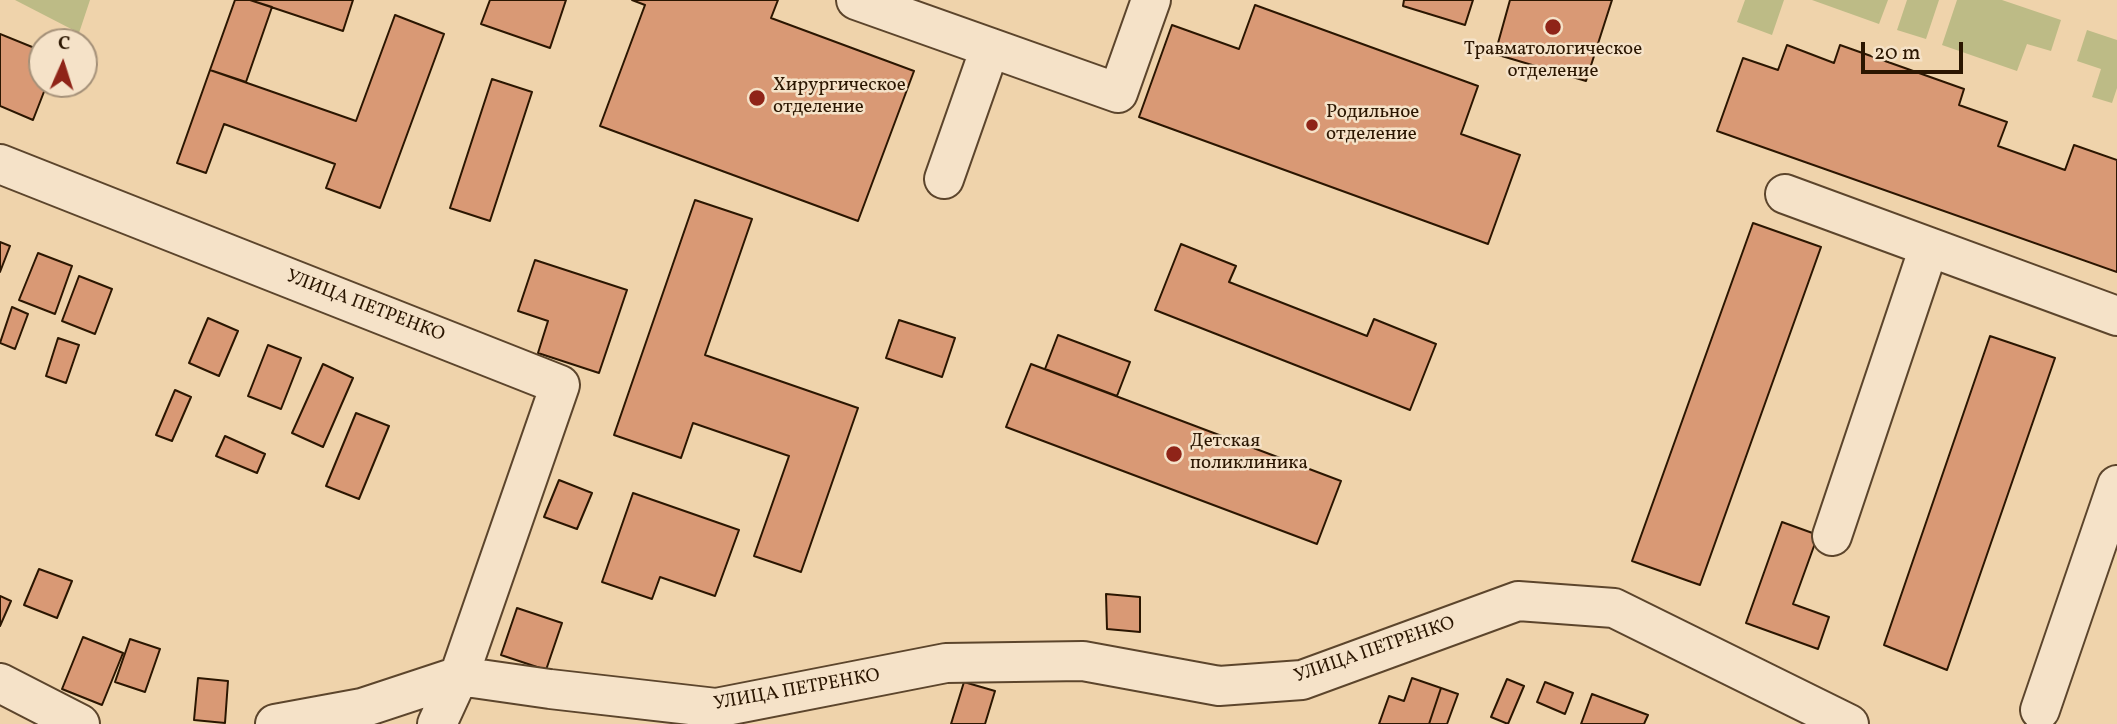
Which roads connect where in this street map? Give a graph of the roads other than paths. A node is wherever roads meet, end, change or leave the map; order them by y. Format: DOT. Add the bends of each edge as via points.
graph roads {
  1 [pos="856,0"];
  2 [pos="1151,0"];
  3 [pos="990,48"];
  4 [pos="0,164"];
  5 [pos="944,179"];
  6 [pos="1785,194"];
  7 [pos="1930,247"];
  8 [pos="2117,316"];
  9 [pos="2117,485"];
  10 [pos="1832,536"];
  11 [pos="459,676"];
  12 [pos="0,683"];
  13 [pos="2040,710"];
  14 [pos="80,724"];
  15 [pos="275,724"];
  16 [pos="437,724"];
  17 [pos="1849,724"];
  1 -- 3 [label="street"];
  2 -- 3 [label="street" via="1118,93"];
  3 -- 5 [label="street"];
  4 -- 11 [label="street, УЛИЦА ПЕТРЕНКО" via="560,385"];
  6 -- 7 [label="street"];
  7 -- 8 [label="street"];
  7 -- 10 [label="street"];
  9 -- 13 [label="street"];
  11 -- 15 [label="street" via="362,708"];
  11 -- 16 [label="street, УЛИЦА ПЕТРЕНКО"];
  11 -- 17 [label="street, УЛИЦА ПЕТРЕНКО" via="716,708 946,663 1083,662 1219,685 1303,680 1518,601 1614,608"];
  12 -- 14 [label="street"];
}
